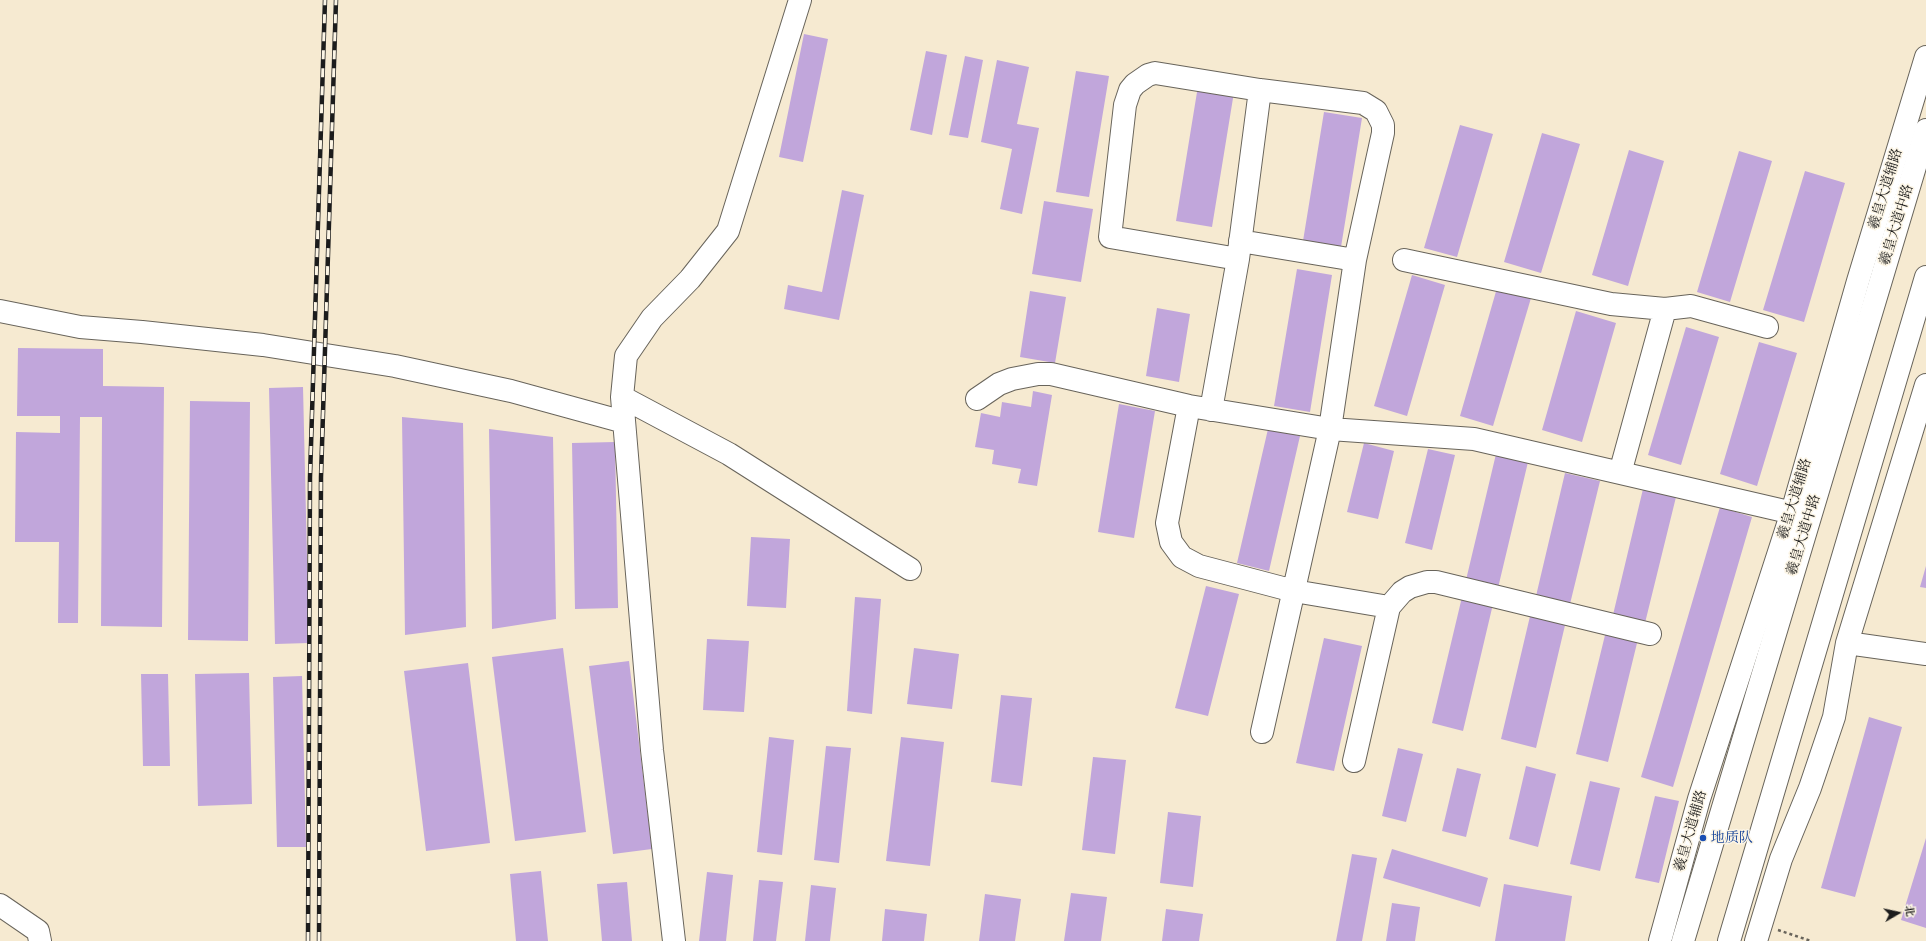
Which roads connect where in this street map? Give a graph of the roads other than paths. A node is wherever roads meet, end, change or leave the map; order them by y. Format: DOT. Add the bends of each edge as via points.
graph roads {
  1 [pos="800,0"];
  2 [pos="1926,57"];
  3 [pos="1260,90"];
  4 [pos="1926,130"];
  5 [pos="1239,250"];
  6 [pos="1355,260"];
  7 [pos="1404,260"];
  8 [pos="1926,277"];
  9 [pos="1665,309"];
  10 [pos="0,311"];
  11 [pos="1767,327"];
  12 [pos="1926,385"];
  13 [pos="622,397"];
  14 [pos="977,399"];
  15 [pos="1189,406"];
  16 [pos="1211,410"];
  17 [pos="624,422"];
  18 [pos="1330,429"];
  19 [pos="1620,473"];
  20 [pos="1800,514"];
  21 [pos="910,569"];
  22 [pos="1294,591"];
  23 [pos="1389,607"];
  24 [pos="1650,634"];
  25 [pos="1847,643"];
  26 [pos="1926,654"];
  27 [pos="1262,732"];
  28 [pos="1354,761"];
  29 [pos="0,905"];
  30 [pos="1759,933"];
  31 [pos="40,941"];
  32 [pos="674,941"];
  33 [pos="1660,941"];
  34 [pos="1683,941"];
  35 [pos="1729,941"];
  1 -- 13 [label="street" via="728,230 690,279 652,318 626,356"];
  2 -- 20 [label="street, 羲皇大道辅路" via="1858,281"];
  3 -- 5 [label="street"];
  3 -- 5 [label="street" via="1155,73 1135,84 1125,105 1110,237"];
  3 -- 6 [label="street" via="1363,103 1376,111 1380,118 1383,133"];
  4 -- 20 [label="street, 羲皇大道中路"];
  5 -- 6 [label="street"];
  5 -- 16 [label="street"];
  6 -- 18 [label="street"];
  7 -- 9 [label="street" via="1611,304"];
  8 -- 35 [label="street"];
  9 -- 11 [label="street" via="1691,306"];
  9 -- 19 [label="street"];
  10 -- 17 [label="street" via="80,328 263,345 395,366 511,391"];
  12 -- 25 [label="street"];
  13 -- 17 [label="street"];
  13 -- 21 [label="street" via="729,454"];
  14 -- 15 [label="street" via="999,384 1012,379 1051,374"];
  15 -- 16 [label="street"];
  15 -- 22 [label="street" via="1168,514 1168,533 1171,542 1182,557 1199,566"];
  16 -- 18 [label="street"];
  17 -- 32 [label="street" via="652,750"];
  18 -- 19 [label="street" via="1474,439"];
  18 -- 22 [label="street"];
  19 -- 20 [label="street"];
  20 -- 33 [label="street, 羲皇大道辅路" via="1699,799"];
  20 -- 34 [label="street, 羲皇大道中路"];
  22 -- 23 [label="street"];
  22 -- 27 [label="street"];
  23 -- 24 [label="street" via="1410,587 1436,582"];
  23 -- 28 [label="street"];
  25 -- 26 [label="street"];
  25 -- 30 [label="street" via="1834,717 1810,788 1781,859"];
  29 -- 31 [label="street" via="38,931"];
}
